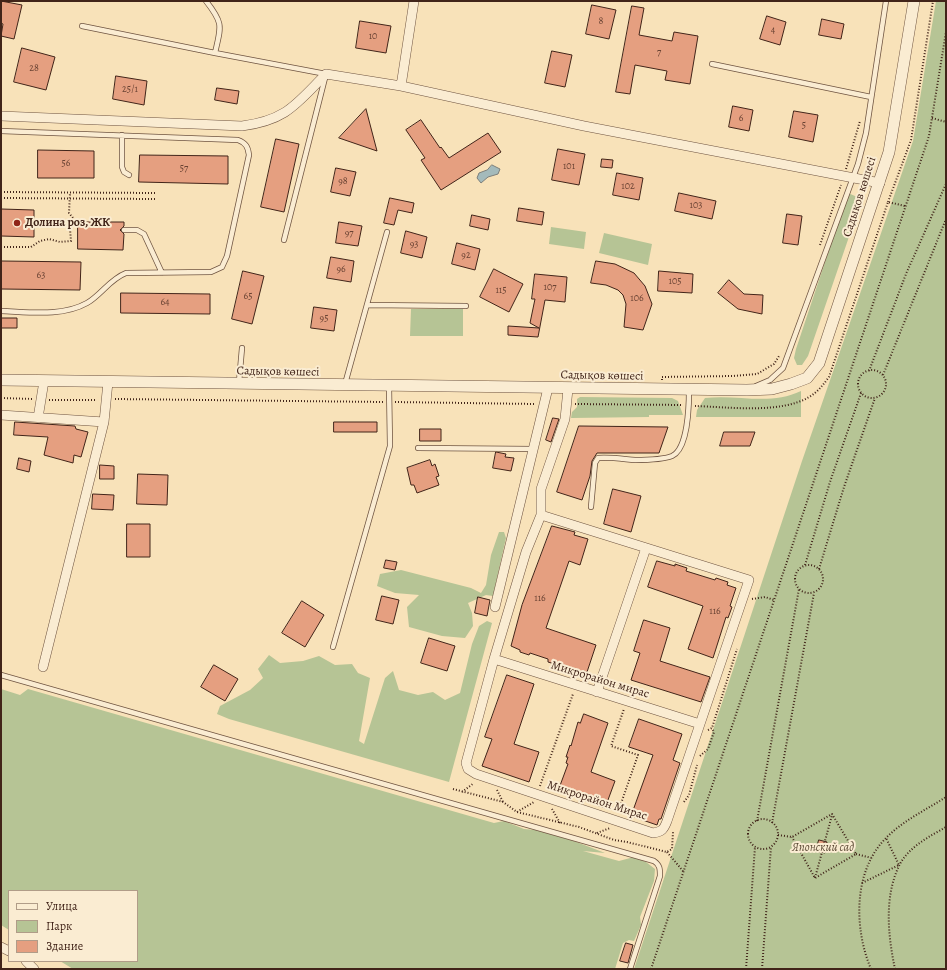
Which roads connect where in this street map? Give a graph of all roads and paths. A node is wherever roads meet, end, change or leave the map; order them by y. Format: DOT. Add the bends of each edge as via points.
graph roads {
  1 [pos="206,1"];
  2 [pos="414,1"];
  3 [pos="886,1"];
  4 [pos="914,1"];
  5 [pos="933,1"];
  6 [pos="82,26"];
  7 [pos="946,32"];
  8 [pos="215,53"];
  9 [pos="712,64"];
  10 [pos="326,74"];
  11 [pos="401,86"];
  12 [pos="871,97"];
  13 [pos="1,116"];
  14 [pos="932,118"];
  15 [pos="946,122"];
  16 [pos="1,132"];
  17 [pos="122,135"];
  18 [pos="129,175"];
  19 [pos="851,180"];
  20 [pos="880,183"];
  21 [pos="946,184"];
  22 [pos="1,192"];
  23 [pos="70,193"];
  24 [pos="155,193"];
  25 [pos="1,198"];
  26 [pos="70,199"];
  27 [pos="155,199"];
  28 [pos="888,202"];
  29 [pos="946,219"];
  30 [pos="124,230"];
  31 [pos="387,232"];
  32 [pos="284,240"];
  33 [pos="1,247"];
  34 [pos="817,252"];
  35 [pos="162,273"];
  36 [pos="367,305"];
  37 [pos="466,306"];
  38 [pos="1,312"];
  39 [pos="242,348"];
  40 [pos="782,352"];
  41 [pos="869,371"];
  42 [pos="883,375"];
  43 [pos="662,377"];
  44 [pos="1,380"];
  45 [pos="44,381"];
  46 [pos="108,382"];
  47 [pos="239,384"];
  48 [pos="345,386"];
  49 [pos="389,386"];
  50 [pos="548,388"];
  51 [pos="568,389"];
  52 [pos="689,390"];
  53 [pos="747,390"];
  54 [pos="861,393"];
  55 [pos="662,398"];
  56 [pos="875,398"];
  57 [pos="662,405"];
  58 [pos="1,415"];
  59 [pos="38,418"];
  60 [pos="104,422"];
  61 [pos="418,448"];
  62 [pos="534,449"];
  63 [pos="591,507"];
  64 [pos="541,515"];
  65 [pos="646,548"];
  66 [pos="805,565"];
  67 [pos="819,569"];
  68 [pos="800,590"];
  69 [pos="814,593"];
  70 [pos="774,600"];
  71 [pos="750,606"];
  72 [pos="495,607"];
  73 [pos="738,643"];
  74 [pos="333,647"];
  75 [pos="494,659"];
  76 [pos="44,667"];
  77 [pos="1,675"];
  78 [pos="576,685"];
  79 [pos="597,692"];
  80 [pos="626,701"];
  81 [pos="702,728"];
  82 [pos="712,728"];
  83 [pos="700,750"];
  84 [pos="697,758"];
  85 [pos="475,782"];
  86 [pos="452,789"];
  87 [pos="496,789"];
  88 [pos="462,792"];
  89 [pos="946,797"];
  90 [pos="536,798"];
  91 [pos="503,802"];
  92 [pos="540,804"];
  93 [pos="550,807"];
  94 [pos="680,807"];
  95 [pos="517,812"];
  96 [pos="832,814"];
  97 [pos="615,820"];
  98 [pos="757,821"];
  99 [pos="561,823"];
  100 [pos="772,823"];
  101 [pos="946,826"];
  102 [pos="674,827"];
  103 [pos="596,833"];
  104 [pos="778,835"];
  105 [pos="792,837"];
  106 [pos="886,838"];
  107 [pos="755,847"];
  108 [pos="771,847"];
  109 [pos="667,852"];
  110 [pos="856,854"];
  111 [pos="872,858"];
  112 [pos="899,866"];
  113 [pos="684,871"];
  114 [pos="815,878"];
  115 [pos="862,883"];
  116 [pos="946,942"];
  117 [pos="946,948"];
  118 [pos="630,969"];
  119 [pos="651,969"];
  120 [pos="748,969"];
  121 [pos="761,969"];
  122 [pos="871,969"];
  123 [pos="895,969"];
  1 -- 8 [label="lane" via="218,17 220,27"];
  2 -- 11 [label="street"];
  3 -- 12 [label="lane"];
  4 -- 20 [label="street, Садықов көшесі" via="893,129"];
  5 -- 28 [label="path" via="911,140"];
  6 -- 8 [label="lane"];
  7 -- 14 [label="path"];
  8 -- 10 [label="lane"];
  9 -- 12 [label="lane"];
  10 -- 11 [label="street"];
  10 -- 13 [label="street" via="287,112 271,121 258,124 242,126"];
  10 -- 32 [label="lane"];
  11 -- 19 [label="street"];
  12 -- 19 [label="lane" via="866,132"];
  14 -- 15 [label="path"];
  14 -- 70 [label="path" via="929,136"];
  16 -- 17 [label="lane"];
  17 -- 18 [label="lane" via="122,167"];
  17 -- 35 [label="lane" via="238,140 244,142 248,149 249,155 227,256 222,267 211,272"];
  19 -- 20 [label="street"];
  19 -- 34 [label="path" via="842,181"];
  19 -- 53 [label="lane" via="783,368 770,380"];
  20 -- 53 [label="street, Садықов көшесі" via="819,363 807,378 802,380 772,389"];
  21 -- 41 [label="path" via="906,274"];
  22 -- 23 [label="path"];
  23 -- 24 [label="path"];
  23 -- 26 [label="path"];
  25 -- 26 [label="path"];
  26 -- 27 [label="path"];
  26 -- 33 [label="path" via="69,213 73,218 70,229 71,241 49,239 40,241 31,248"];
  29 -- 42 [label="path"];
  30 -- 35 [label="lane" via="137,230 144,234"];
  31 -- 36 [label="lane"];
  35 -- 38 [label="lane" via="120,275 88,303 60,312"];
  36 -- 37 [label="lane"];
  36 -- 48 [label="lane"];
  39 -- 47 [label="lane"];
  40 -- 43 [label="path" via="774,364 757,374"];
  41 -- 42 [label="path"];
  41 -- 54 [label="path" via="863,374 859,381"];
  42 -- 56 [label="path" via="886,387 882,395"];
  44 -- 45 [label="street, Садықов көшесі"];
  45 -- 46 [label="street, Садықов көшесі"];
  45 -- 59 [label="street"];
  46 -- 47 [label="street, Садықов көшесі"];
  46 -- 60 [label="street"];
  47 -- 48 [label="street, Садықов көшесі"];
  48 -- 49 [label="street, Садықов көшесі"];
  49 -- 50 [label="street, Садықов көшесі"];
  49 -- 74 [label="lane" via="390,446"];
  50 -- 51 [label="street, Садықов көшесі"];
  50 -- 62 [label="street"];
  51 -- 52 [label="street, Садықов көшесі"];
  51 -- 64 [label="street, Микрорайон Мирас" via="565,419 542,489"];
  52 -- 53 [label="street, Садықов көшесі"];
  52 -- 63 [label="lane" via="682,447 673,456 664,458 598,458 595,463"];
  54 -- 56 [label="path" via="869,398"];
  54 -- 66 [label="path"];
  55 -- 57 [label="path"];
  56 -- 67 [label="path"];
  58 -- 59 [label="street"];
  59 -- 60 [label="street"];
  60 -- 76 [label="street"];
  61 -- 62 [label="lane"];
  62 -- 72 [label="street"];
  64 -- 65 [label="street, Микрорайон Мирас"];
  64 -- 75 [label="street, Микрорайон Мирас" via="526,552"];
  65 -- 79 [label="street, Микрорайон Мирас"];
  65 -- 81 [label="street, Микрорайон Мирас" via="749,580"];
  66 -- 67 [label="path"];
  66 -- 68 [label="path" via="795,575"];
  67 -- 69 [label="path" via="823,583"];
  68 -- 69 [label="path"];
  68 -- 98 [label="path"];
  69 -- 100 [label="path"];
  70 -- 71 [label="path" via="765,597 753,598"];
  70 -- 113 [label="path"];
  73 -- 82 [label="path"];
  75 -- 78 [label="street, Микрорайон мирас"];
  75 -- 90 [label="street, Микрорайон Мирас" via="466,764 468,769 476,774"];
  77 -- 118 [label="lane" via="654,861 660,868 660,876"];
  78 -- 79 [label="street, Микрорайон мирас"];
  78 -- 90 [label="path"];
  79 -- 80 [label="street, Микрорайон мирас"];
  80 -- 81 [label="street, Микрорайон мирас"];
  80 -- 97 [label="path" via="611,746 638,755"];
  81 -- 82 [label="path"];
  81 -- 97 [label="street, Микрорайон Мирас" via="663,829 653,833"];
  82 -- 84 [label="path" via="714,732 708,749"];
  83 -- 84 [label="path"];
  84 -- 94 [label="path" via="689,795"];
  85 -- 88 [label="path"];
  86 -- 88 [label="path"];
  87 -- 91 [label="path"];
  88 -- 91 [label="path"];
  89 -- 106 [label="path"];
  90 -- 92 [label="path"];
  90 -- 95 [label="path"];
  90 -- 97 [label="street, Микрорайон Мирас"];
  91 -- 95 [label="path"];
  93 -- 99 [label="path"];
  95 -- 99 [label="path"];
  96 -- 105 [label="path"];
  96 -- 110 [label="path"];
  96 -- 114 [label="path"];
  97 -- 103 [label="path" via="613,827"];
  98 -- 100 [label="path" via="766,820"];
  98 -- 107 [label="path" via="749,834"];
  99 -- 103 [label="path" via="580,826"];
  100 -- 104 [label="path"];
  101 -- 112 [label="path" via="913,850"];
  102 -- 109 [label="path" via="672,849"];
  103 -- 109 [label="path" via="614,840"];
  104 -- 105 [label="path"];
  104 -- 108 [label="path"];
  105 -- 114 [label="path"];
  106 -- 111 [label="path"];
  106 -- 112 [label="path"];
  107 -- 108 [label="path"];
  107 -- 120 [label="path"];
  108 -- 121 [label="path"];
  109 -- 113 [label="path"];
  110 -- 111 [label="path"];
  110 -- 114 [label="path"];
  111 -- 115 [label="path"];
  112 -- 115 [label="path"];
  112 -- 123 [label="path" via="889,916 890,944"];
  113 -- 119 [label="path"];
  115 -- 122 [label="path" via="859,903 860,929"];
  116 -- 117 [label="path"];
  120 -- 121 [label="path"];
}
